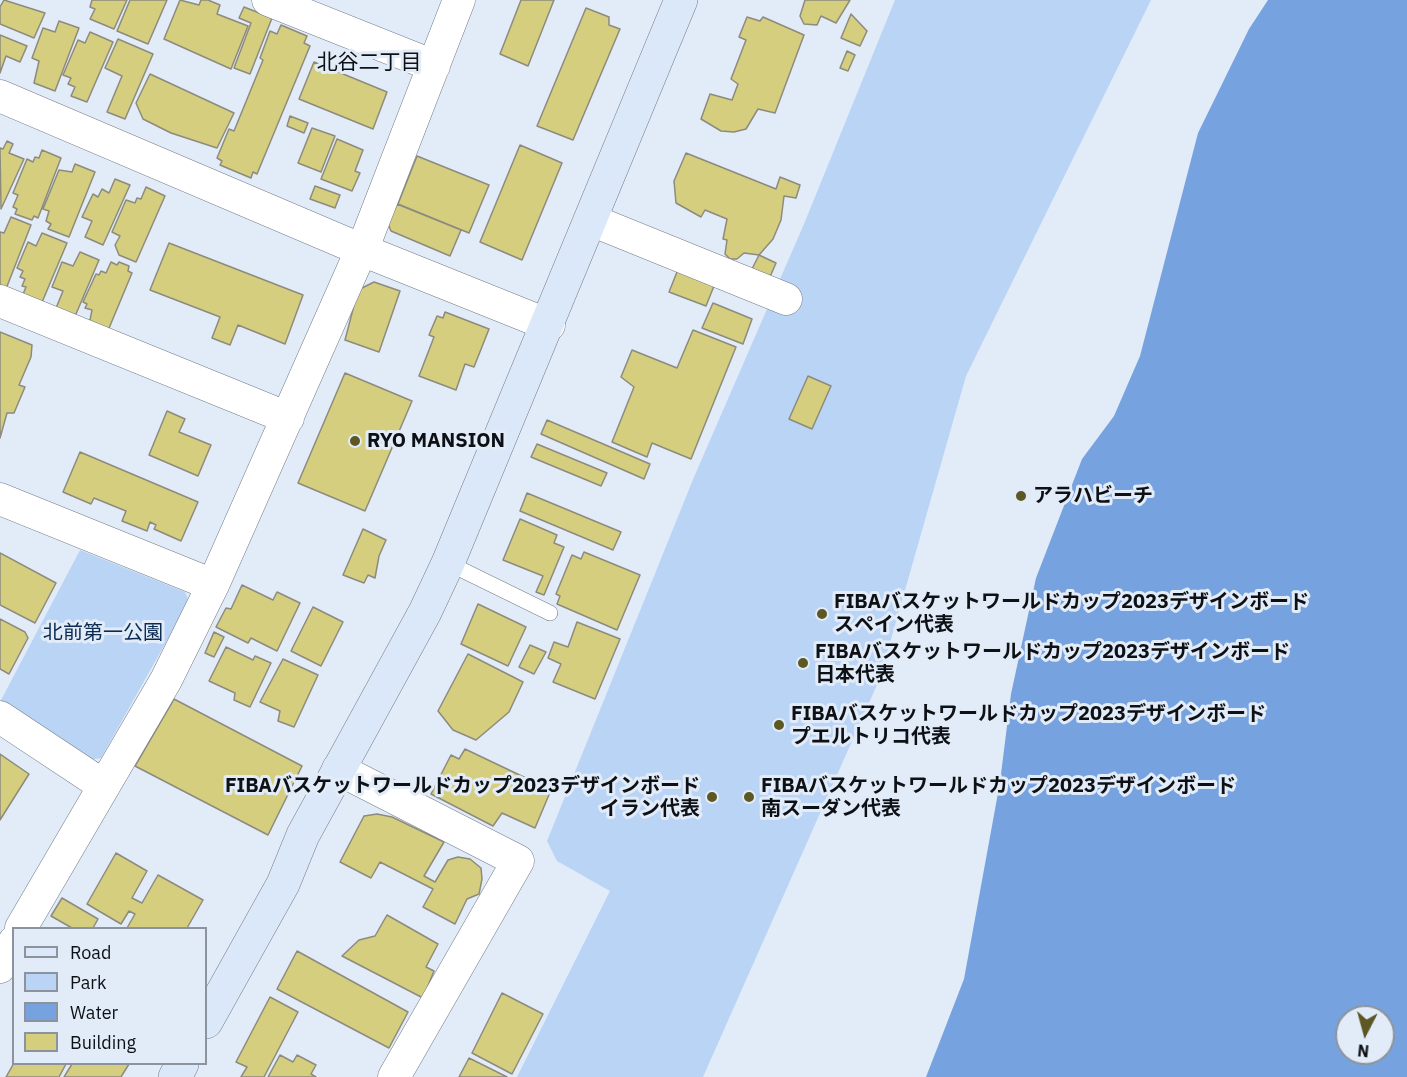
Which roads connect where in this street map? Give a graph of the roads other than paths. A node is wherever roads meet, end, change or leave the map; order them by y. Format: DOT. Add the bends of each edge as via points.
graph roads {
  1 [pos="268,0"];
  2 [pos="459,0"];
  3 [pos="681,0"];
  4 [pos="434,66"];
  5 [pos="0,96"];
  6 [pos="591,220"];
  7 [pos="362,250"];
  8 [pos="786,299"];
  9 [pos="0,301"];
  10 [pos="549,325"];
  11 [pos="288,418"];
  12 [pos="0,499"];
  13 [pos="448,563"];
  14 [pos="213,585"];
  15 [pos="550,613"];
  16 [pos="0,717"];
  17 [pos="338,769"];
  18 [pos="104,786"];
  19 [pos="22,927"];
  20 [pos="12,945"];
  21 [pos="0,967"];
  22 [pos="207,1020"];
  23 [pos="394,1077"];
  1 -- 4 [label="street"];
  2 -- 4 [label="street"];
  3 -- 6 [label="street"];
  4 -- 7 [label="street"];
  5 -- 7 [label="street"];
  6 -- 8 [label="street"];
  6 -- 10 [label="street"];
  7 -- 10 [label="street"];
  7 -- 11 [label="street"];
  9 -- 11 [label="street"];
  10 -- 13 [label="street"];
  11 -- 14 [label="street"];
  12 -- 14 [label="street"];
  13 -- 15 [label="lane"];
  13 -- 17 [label="street"];
  14 -- 18 [label="street" via="166,680"];
  16 -- 18 [label="street"];
  17 -- 22 [label="street" via="303,835 283,884"];
  17 -- 23 [label="street" via="518,861"];
  18 -- 19 [label="street"];
  20 -- 21 [label="street"];
}
